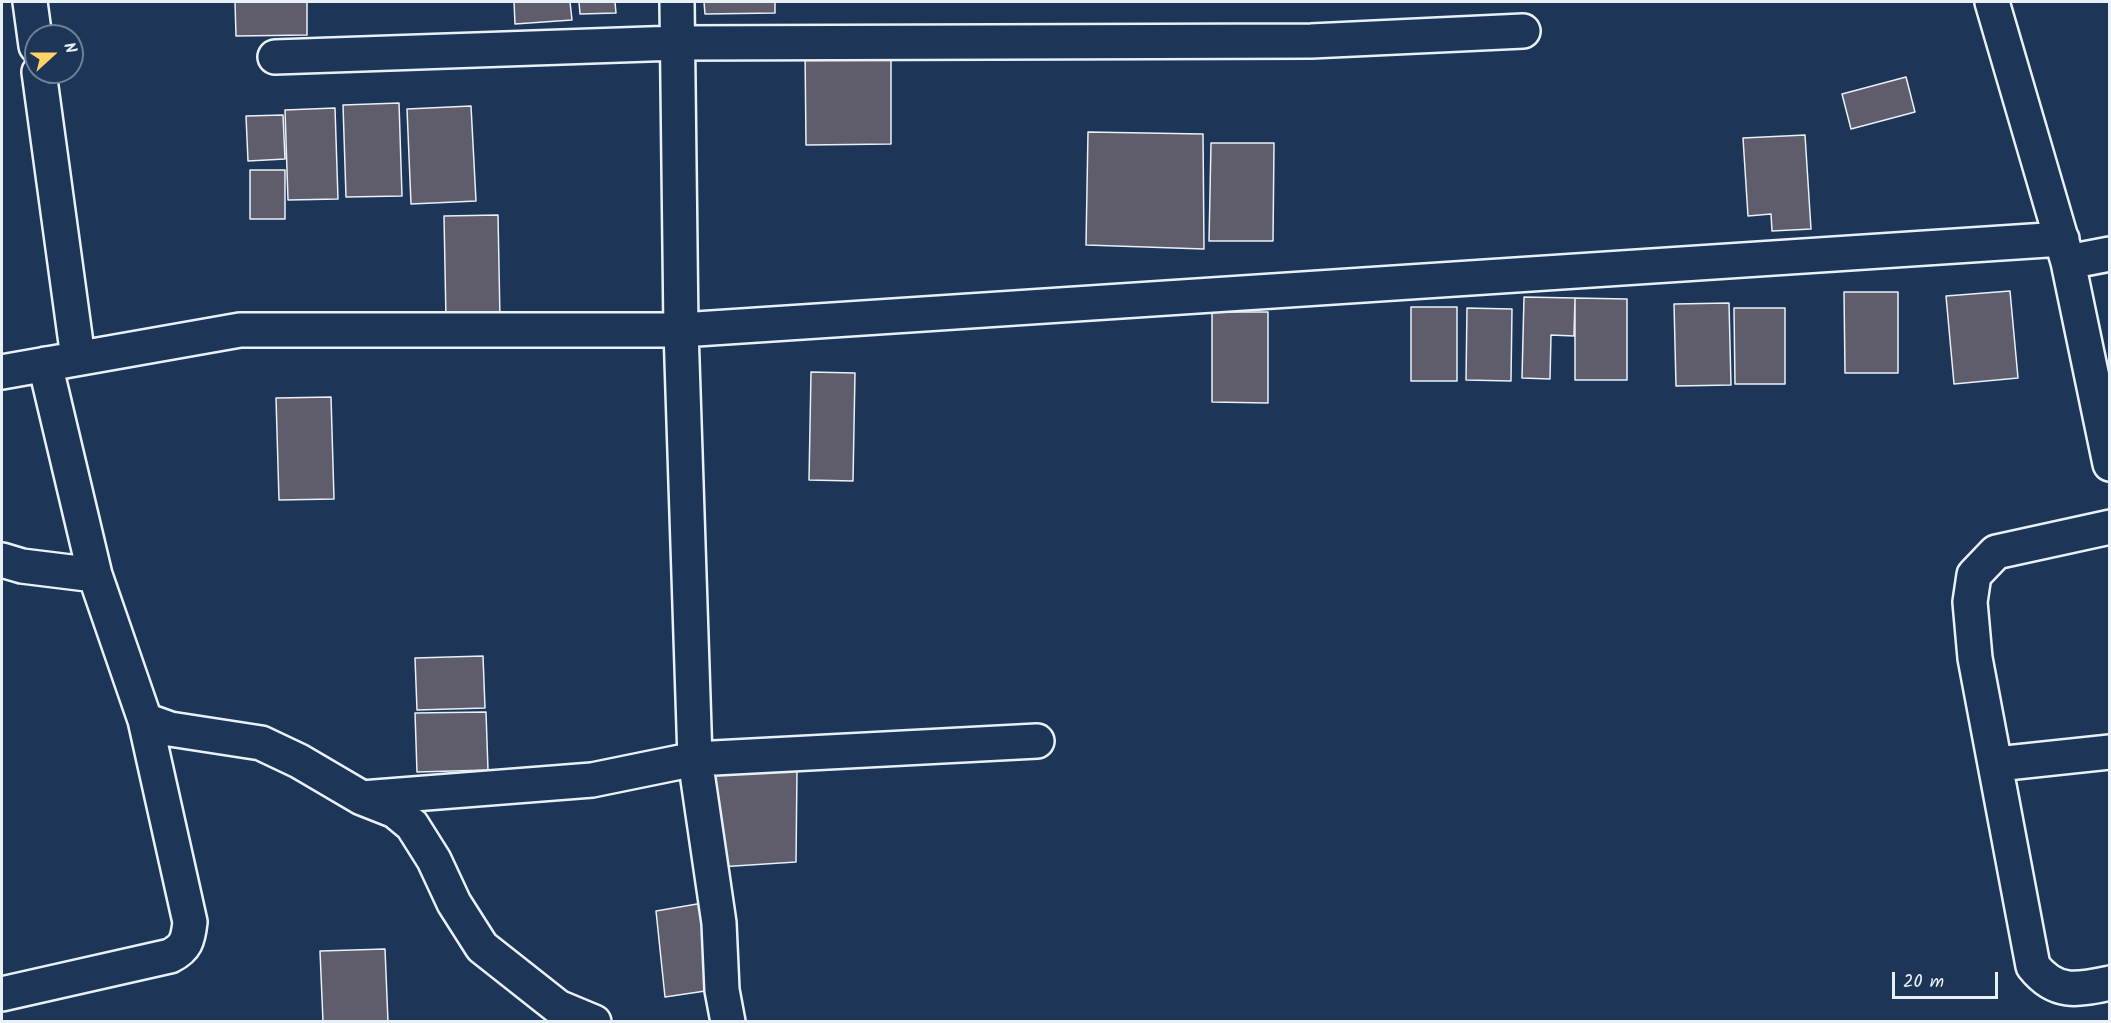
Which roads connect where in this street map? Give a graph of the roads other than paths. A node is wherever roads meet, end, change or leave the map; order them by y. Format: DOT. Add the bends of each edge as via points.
graph roads {
  1 [pos="30,2"];
  2 [pos="677,2"];
  3 [pos="1992,2"];
  4 [pos="33,24"];
  5 [pos="1523,31"];
  6 [pos="677,43"];
  7 [pos="275,57"];
  8 [pos="41,84"];
  9 [pos="2065,251"];
  10 [pos="2109,254"];
  11 [pos="681,330"];
  12 [pos="78,358"];
  13 [pos="45,364"];
  14 [pos="2,372"];
  15 [pos="2109,464"];
  16 [pos="2109,527"];
  17 [pos="2,560"];
  18 [pos="94,575"];
  19 [pos="145,720"];
  20 [pos="1037,741"];
  21 [pos="2109,752"];
  22 [pos="695,759"];
  23 [pos="1997,764"];
  24 [pos="362,798"];
  25 [pos="2109,983"];
  26 [pos="2,994"];
  27 [pos="594,1022"];
  28 [pos="728,1022"];
  1 -- 4 [label="street"];
  2 -- 6 [label="street"];
  3 -- 9 [label="street"];
  5 -- 6 [label="street" via="1311,41"];
  6 -- 7 [label="street"];
  6 -- 11 [label="street"];
  8 -- 12 [label="street"];
  9 -- 10 [label="street"];
  9 -- 11 [label="street"];
  9 -- 15 [label="street"];
  11 -- 12 [label="street" via="240,330"];
  11 -- 22 [label="street"];
  12 -- 13 [label="street"];
  13 -- 14 [label="street"];
  13 -- 18 [label="street"];
  16 -- 23 [label="street" via="1996,552 1974,575 1970,602 1976,658"];
  17 -- 18 [label="street"];
  18 -- 19 [label="street"];
  19 -- 24 [label="street" via="170,729 261,743"];
  19 -- 26 [label="street" via="190,922 183,949 170,956"];
  20 -- 22 [label="street"];
  21 -- 23 [label="street"];
  22 -- 24 [label="street" via="592,780"];
  22 -- 28 [label="street" via="719,923 722,990"];
  23 -- 25 [label="street" via="2033,966 2046,981 2063,986 2079,989"];
  24 -- 27 [label="street" via="395,811 412,825 483,947 558,1007"];
}
